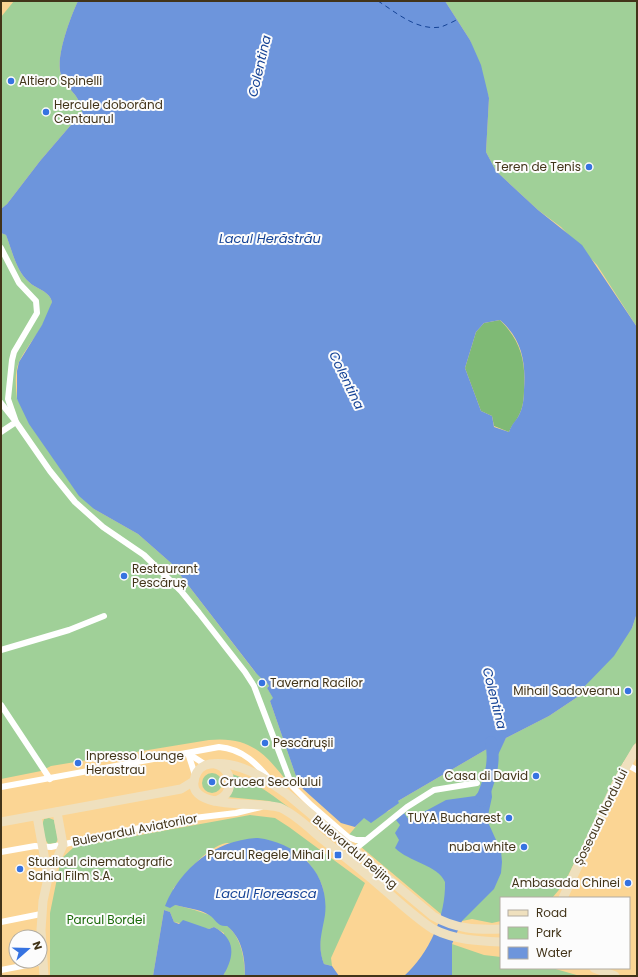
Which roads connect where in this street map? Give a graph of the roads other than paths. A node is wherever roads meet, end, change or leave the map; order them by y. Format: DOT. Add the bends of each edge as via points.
graph roads {
  1 [pos="1,248"];
  2 [pos="1,403"];
  3 [pos="16,422"];
  4 [pos="1,432"];
  5 [pos="104,616"];
  6 [pos="1,650"];
  7 [pos="1,706"];
  8 [pos="637,748"];
  9 [pos="188,753"];
  10 [pos="210,764"];
  11 [pos="626,764"];
  12 [pos="637,770"];
  13 [pos="194,778"];
  14 [pos="50,779"];
  15 [pos="477,782"];
  16 [pos="276,786"];
  17 [pos="1,787"];
  18 [pos="181,789"];
  19 [pos="197,792"];
  20 [pos="211,801"];
  21 [pos="269,805"];
  22 [pos="56,812"];
  23 [pos="41,815"];
  24 [pos="1,822"];
  25 [pos="364,840"];
  26 [pos="63,845"];
  27 [pos="43,847"];
  28 [pos="354,850"];
  29 [pos="1,852"];
  30 [pos="48,878"];
  31 [pos="568,888"];
  32 [pos="557,897"];
  33 [pos="564,897"];
  34 [pos="41,914"];
  35 [pos="1,922"];
  36 [pos="500,927"];
  37 [pos="42,929"];
  38 [pos="500,942"];
  39 [pos="597,969"];
  40 [pos="615,976"];
  1 -- 3 [label="street" via="19,283 33,298 38,308 38,313 14,352 12,360 8,399"];
  2 -- 3 [label="street"];
  3 -- 4 [label="street"];
  3 -- 25 [label="street" via="75,502 89,516 144,555 161,571 181,591 245,672 258,694 292,786 348,838"];
  5 -- 6 [label="street" via="69,630"];
  7 -- 14 [label="street"];
  8 -- 11 [label="main road, Șoseaua Nordului"];
  9 -- 10 [label="street"];
  9 -- 13 [label="street"];
  9 -- 14 [label="street"];
  9 -- 16 [label="street" via="219,747 236,751 255,762"];
  10 -- 13 [label="main road, Bulevardul Beijing" via="200,768"];
  10 -- 16 [label="main road, Bulevardul Beijing" via="236,765"];
  10 -- 20 [label="main road" via="226,770 231,783 224,796"];
  11 -- 12 [label="street"];
  11 -- 31 [label="main road, Șoseaua Nordului"];
  13 -- 18 [label="main road, Bulevardul Beijing"];
  13 -- 19 [label="main road"];
  14 -- 17 [label="street"];
  15 -- 25 [label="street" via="434,790"];
  16 -- 28 [label="main road, Bulevardul Beijing"];
  18 -- 19 [label="main road, Bulevardul Beijing"];
  18 -- 22 [label="main road, Bulevardul Beijing"];
  19 -- 20 [label="main road, Bulevardul Beijing" via="205,800"];
  20 -- 21 [label="main road, Bulevardul Beijing"];
  21 -- 26 [label="street, Bulevardul Aviatorilor" via="236,813 177,820"];
  21 -- 38 [label="main road, Bulevardul Beijing" via="281,808 296,818 421,921 440,933 463,939"];
  22 -- 23 [label="main road, Bulevardul Beijing"];
  22 -- 26 [label="main road"];
  23 -- 24 [label="main road"];
  23 -- 27 [label="main road"];
  25 -- 28 [label="street"];
  26 -- 27 [label="street, Bulevardul Aviatorilor"];
  26 -- 30 [label="main road"];
  27 -- 29 [label="street, Bulevardul Aviatorilor"];
  27 -- 30 [label="main road"];
  28 -- 36 [label="main road, Bulevardul Beijing" via="427,912 446,923 463,928"];
  30 -- 34 [label="main road"];
  31 -- 32 [label="main road, Șoseaua Nordului"];
  31 -- 33 [label="main road, Șoseaua Nordului"];
  34 -- 35 [label="street"];
  34 -- 37 [label="main road"];
  39 -- 40 [label="main road"];
}
